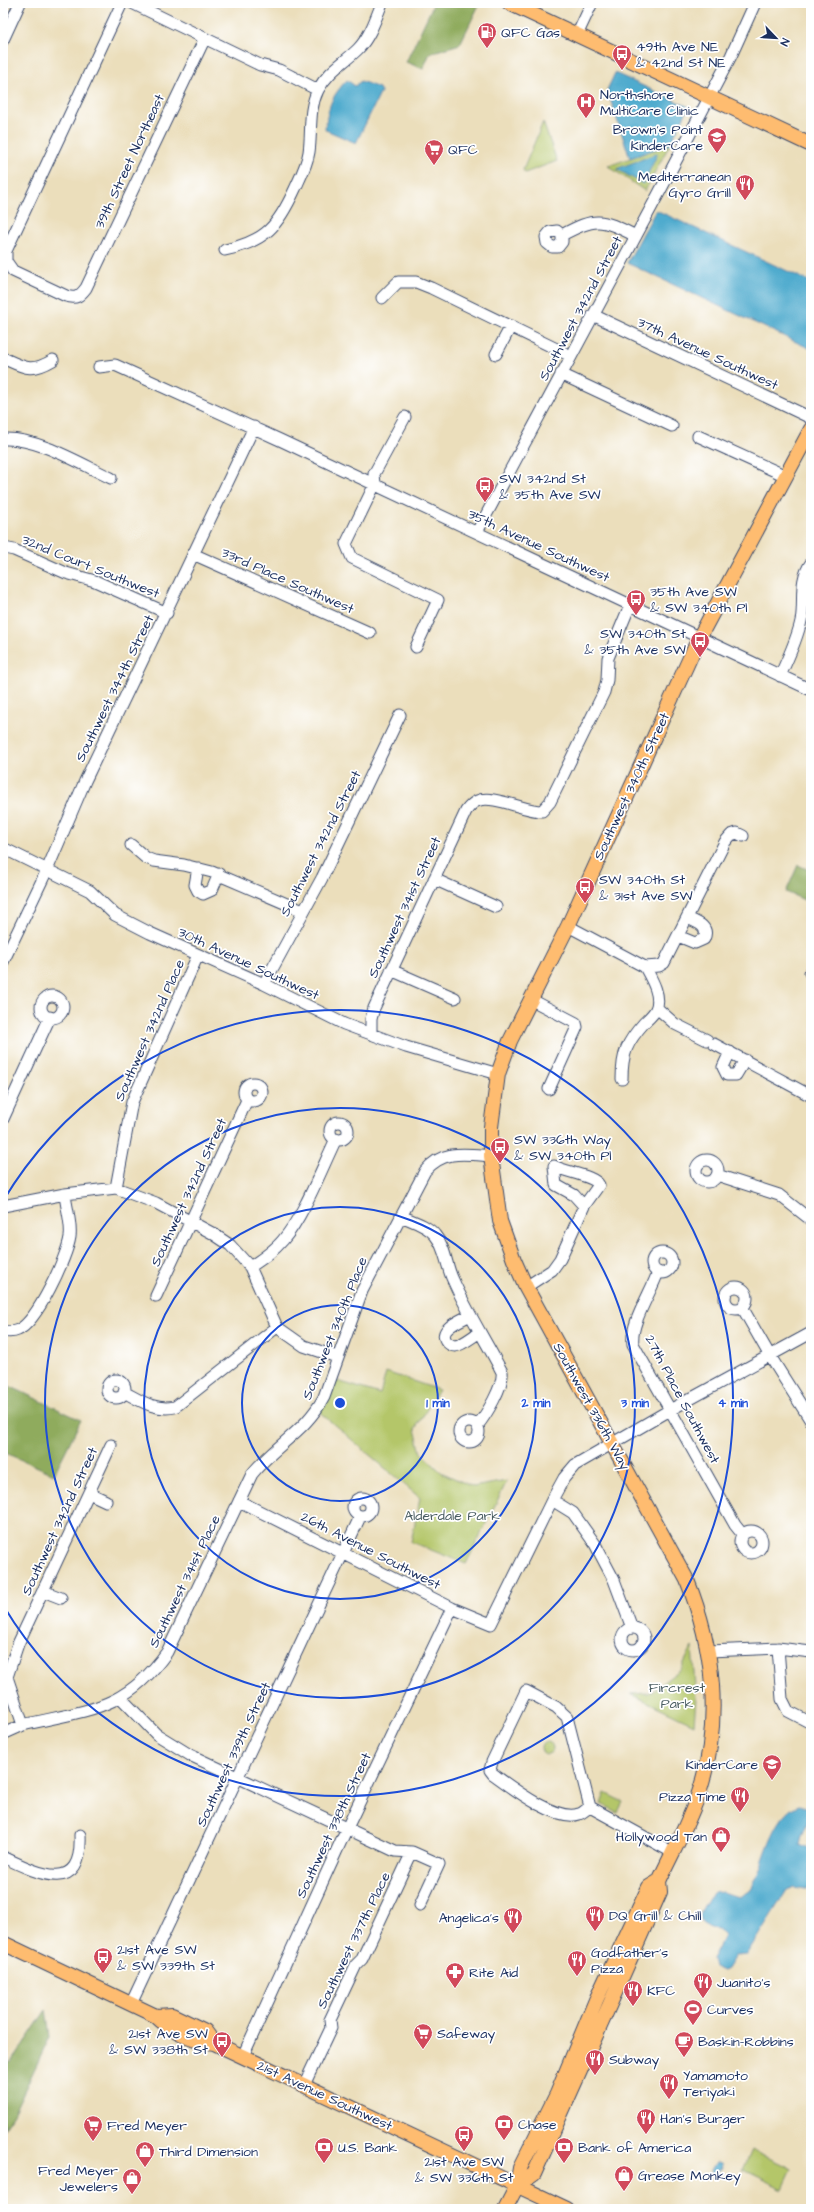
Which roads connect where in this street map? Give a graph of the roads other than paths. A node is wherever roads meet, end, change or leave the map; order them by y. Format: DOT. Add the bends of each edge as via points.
graph roads {
  1 [pos="20,3"];
  2 [pos="122,3"];
  3 [pos="132,3"];
  4 [pos="382,3"];
  5 [pos="509,3"];
  6 [pos="592,3"];
  7 [pos="755,3"];
  8 [pos="577,35"];
  9 [pos="205,38"];
  10 [pos="3,40"];
  11 [pos="318,90"];
  12 [pos="709,97"];
  13 [pos="811,145"];
  14 [pos="562,235"];
  15 [pos="636,236"];
  16 [pos="225,250"];
  17 [pos="382,298"];
  18 [pos="593,315"];
  19 [pos="511,326"];
  20 [pos="496,354"];
  21 [pos="571,356"];
  22 [pos="3,358"];
  23 [pos="53,360"];
  24 [pos="99,367"];
  25 [pos="562,374"];
  26 [pos="405,417"];
  27 [pos="811,418"];
  28 [pos="672,426"];
  29 [pos="254,428"];
  30 [pos="811,429"];
  31 [pos="698,436"];
  32 [pos="3,439"];
  33 [pos="786,476"];
  34 [pos="111,478"];
  35 [pos="374,484"];
  36 [pos="477,532"];
  37 [pos="4,548"];
  38 [pos="194,554"];
  39 [pos="811,563"];
  40 [pos="630,605"];
  41 [pos="167,613"];
  42 [pos="806,621"];
  43 [pos="370,634"];
  44 [pos="699,638"];
  45 [pos="416,647"];
  46 [pos="780,676"];
  47 [pos="811,690"];
  48 [pos="400,715"];
  49 [pos="743,836"];
  50 [pos="131,845"];
  51 [pos="3,848"];
  52 [pos="198,868"];
  53 [pos="47,870"];
  54 [pos="219,874"];
  55 [pos="434,879"];
  56 [pos="496,907"];
  57 [pos="303,911"];
  58 [pos="687,918"];
  59 [pos="568,926"];
  60 [pos="678,936"];
  61 [pos="198,955"];
  62 [pos="3,962"];
  63 [pos="646,968"];
  64 [pos="391,970"];
  65 [pos="264,984"];
  66 [pos="455,998"];
  67 [pos="530,999"];
  68 [pos="657,1008"];
  69 [pos="50,1017"];
  70 [pos="371,1033"];
  71 [pos="730,1052"];
  72 [pos="745,1060"];
  73 [pos="498,1074"];
  74 [pos="622,1078"];
  75 [pos="549,1089"];
  76 [pos="811,1096"];
  77 [pos="247,1100"];
  78 [pos="3,1119"];
  79 [pos="336,1139"];
  80 [pos="491,1156"];
  81 [pos="717,1175"];
  82 [pos="116,1188"];
  83 [pos="65,1194"];
  84 [pos="3,1206"];
  85 [pos="584,1206"];
  86 [pos="401,1216"];
  87 [pos="811,1220"];
  88 [pos="190,1222"];
  89 [pos="250,1267"];
  90 [pos="658,1272"];
  91 [pos="526,1287"];
  92 [pos="156,1296"];
  93 [pos="742,1307"];
  94 [pos="470,1315"];
  95 [pos="277,1327"];
  96 [pos="3,1331"];
  97 [pos="480,1332"];
  98 [pos="811,1333"];
  99 [pos="770,1356"];
  100 [pos="337,1357"];
  101 [pos="124,1392"];
  102 [pos="670,1410"];
  103 [pos="811,1421"];
  104 [pos="477,1426"];
  105 [pos="612,1442"];
  106 [pos="111,1445"];
  107 [pos="89,1493"];
  108 [pos="552,1500"];
  109 [pos="106,1501"];
  110 [pos="239,1501"];
  111 [pos="360,1517"];
  112 [pos="743,1535"];
  113 [pos="343,1552"];
  114 [pos="43,1591"];
  115 [pos="62,1598"];
  116 [pos="452,1608"];
  117 [pos="632,1628"];
  118 [pos="778,1648"];
  119 [pos="709,1651"];
  120 [pos="811,1652"];
  121 [pos="5,1676"];
  122 [pos="120,1698"];
  123 [pos="811,1723"];
  124 [pos="23,1725"];
  125 [pos="3,1734"];
  126 [pos="239,1778"];
  127 [pos="590,1807"];
  128 [pos="347,1828"];
  129 [pos="80,1835"];
  130 [pos="412,1852"];
  131 [pos="672,1852"];
  132 [pos="3,1857"];
  133 [pos="658,1882"];
  134 [pos="420,1905"];
  135 [pos="3,1943"];
  136 [pos="596,2000"];
  137 [pos="131,2004"];
  138 [pos="593,2038"];
  139 [pos="243,2056"];
  140 [pos="304,2085"];
  141 [pos="517,2186"];
  142 [pos="506,2209"];
  143 [pos="567,2209"];
  1 -- 10 [label="street"];
  2 -- 9 [label="street, 39th Street Northeast" via="6,251 6,261 10,268 66,296 80,296 86,288"];
  3 -- 9 [label="street"];
  4 -- 11 [label="street" via="363,43 326,77"];
  5 -- 8 [label="main road"];
  6 -- 8 [label="street"];
  7 -- 12 [label="street, Southwest 342nd Street"];
  8 -- 12 [label="main road"];
  9 -- 11 [label="street"];
  11 -- 16 [label="street" via="310,114 307,162 283,214 272,227 247,245"];
  12 -- 13 [label="main road"];
  12 -- 15 [label="street, Southwest 342nd Street"];
  14 -- 15 [label="street" via="582,224 598,221 606,222"];
  15 -- 18 [label="street, Southwest 342nd Street"];
  17 -- 19 [label="street" via="398,282 416,282"];
  18 -- 21 [label="street, Southwest 342nd Street"];
  18 -- 27 [label="street, 37th Avenue Southwest"];
  19 -- 20 [label="street"];
  19 -- 21 [label="street"];
  21 -- 25 [label="street, Southwest 342nd Street"];
  22 -- 23 [label="street" via="26,369 38,369"];
  24 -- 29 [label="street, 35th Avenue Southwest" via="115,365"];
  25 -- 28 [label="street"];
  25 -- 36 [label="street, Southwest 342nd Street"];
  26 -- 35 [label="street" via="374,474"];
  29 -- 35 [label="street, 35th Avenue Southwest"];
  29 -- 38 [label="street, Southwest 344th Street"];
  30 -- 33 [label="main road, Southwest 340th Street"];
  31 -- 33 [label="street"];
  32 -- 34 [label="street" via="10,438 36,445"];
  33 -- 44 [label="main road, Southwest 340th Street"];
  35 -- 36 [label="street, 35th Avenue Southwest"];
  35 -- 45 [label="street" via="346,544 349,554 358,562 438,600"];
  36 -- 40 [label="street, 35th Avenue Southwest"];
  37 -- 41 [label="street, 32nd Court Southwest" via="66,573 95,581"];
  38 -- 41 [label="street, Southwest 344th Street"];
  38 -- 43 [label="street, 33rd Place Southwest"];
  39 -- 42 [label="street" via="804,578"];
  40 -- 44 [label="street, 35th Avenue Southwest"];
  40 -- 55 [label="street, Southwest 341st Street" via="608,658 604,692 550,802 542,811 531,811 488,800 478,800 466,811"];
  41 -- 53 [label="street, Southwest 344th Street" via="85,781"];
  42 -- 46 [label="street"];
  44 -- 46 [label="street, 35th Avenue Southwest"];
  44 -- 59 [label="main road, Southwest 340th Street"];
  46 -- 47 [label="street, 35th Avenue Southwest"];
  48 -- 57 [label="street, Southwest 342nd Street" via="322,878"];
  49 -- 58 [label="street" via="737,833 731,835 725,842"];
  50 -- 52 [label="street" via="146,858 154,861"];
  51 -- 53 [label="street, 30th Avenue Southwest"];
  52 -- 54 [label="street"];
  52 -- 54 [label="street" via="195,885 203,894 212,890"];
  53 -- 61 [label="street, 30th Avenue Southwest" via="90,891 115,915"];
  53 -- 62 [label="street, Southwest 344th Street"];
  54 -- 57 [label="street"];
  55 -- 56 [label="street"];
  55 -- 64 [label="street, Southwest 341st Street"];
  57 -- 65 [label="street, Southwest 342nd Street"];
  58 -- 60 [label="street"];
  58 -- 60 [label="street" via="703,926 706,932 704,939 695,943"];
  59 -- 63 [label="street"];
  59 -- 67 [label="main road, Southwest 340th Street"];
  60 -- 63 [label="street" via="664,963"];
  61 -- 65 [label="street, 30th Avenue Southwest"];
  61 -- 82 [label="street, Southwest 342nd Place" via="132,1102"];
  63 -- 68 [label="street" via="657,996"];
  64 -- 66 [label="street"];
  64 -- 70 [label="street, Southwest 341st Street" via="374,1008"];
  65 -- 70 [label="street, 30th Avenue Southwest" via="344,1024"];
  67 -- 73 [label="main road, Southwest 340th Street"];
  67 -- 75 [label="street" via="576,1023 577,1027"];
  68 -- 71 [label="street" via="675,1024"];
  68 -- 74 [label="street" via="634,1034 626,1049 622,1059"];
  69 -- 78 [label="street"];
  70 -- 73 [label="street, 30th Avenue Southwest" via="406,1047"];
  71 -- 72 [label="street"];
  71 -- 72 [label="street" via="723,1067 727,1075 736,1075"];
  72 -- 76 [label="street"];
  73 -- 80 [label="main road, Southwest 340th Street" via="491,1127"];
  77 -- 88 [label="street, Southwest 342nd Street"];
  79 -- 89 [label="street" via="299,1216 284,1240"];
  80 -- 86 [label="street, Southwest 340th Place" via="452,1154 432,1163 425,1171"];
  80 -- 91 [label="main road, Southwest 336th Way" via="500,1221"];
  81 -- 87 [label="street" via="779,1195"];
  82 -- 83 [label="street"];
  82 -- 88 [label="street" via="156,1203"];
  83 -- 84 [label="street"];
  83 -- 96 [label="street" via="71,1235 56,1274 41,1305 29,1321 19,1330"];
  85 -- 91 [label="street" via="560,1259 552,1270"];
  86 -- 94 [label="street" via="435,1234"];
  86 -- 100 [label="street, Southwest 340th Place" via="362,1291"];
  88 -- 89 [label="street" via="230,1245"];
  88 -- 92 [label="street, Southwest 342nd Street"];
  89 -- 95 [label="street"];
  90 -- 102 [label="street, 27th Place Southwest" via="632,1336 633,1344"];
  91 -- 105 [label="main road, Southwest 336th Way"];
  93 -- 99 [label="street"];
  94 -- 97 [label="street"];
  94 -- 97 [label="street" via="448,1327 445,1333 446,1340 450,1345 457,1346"];
  95 -- 100 [label="street" via="304,1346"];
  95 -- 101 [label="street" via="175,1407 158,1408"];
  97 -- 104 [label="street" via="502,1376 485,1416"];
  98 -- 99 [label="street"];
  99 -- 102 [label="street"];
  99 -- 103 [label="street"];
  100 -- 110 [label="street, Southwest 340th Place" via="331,1379 317,1410 301,1429 260,1464 248,1480"];
  102 -- 105 [label="street"];
  102 -- 112 [label="street, 27th Place Southwest"];
  105 -- 108 [label="street" via="575,1465 564,1478"];
  105 -- 119 [label="main road, Southwest 336th Way" via="681,1567 698,1609"];
  106 -- 107 [label="street, Southwest 342nd Street"];
  107 -- 109 [label="street"];
  107 -- 114 [label="street, Southwest 342nd Street"];
  108 -- 116 [label="street, 26th Avenue Southwest" via="491,1624"];
  108 -- 117 [label="street" via="573,1513 595,1544 614,1580"];
  110 -- 113 [label="street, 26th Avenue Southwest"];
  110 -- 122 [label="street, Southwest 341st Place" via="167,1652 154,1671"];
  111 -- 113 [label="street, Southwest 339th Street"];
  113 -- 116 [label="street, 26th Avenue Southwest"];
  113 -- 126 [label="street, Southwest 339th Street"];
  114 -- 115 [label="street"];
  114 -- 121 [label="street, Southwest 342nd Street"];
  116 -- 128 [label="street, Southwest 338th Street"];
  118 -- 119 [label="street"];
  118 -- 120 [label="street"];
  118 -- 123 [label="street" via="782,1699 788,1711"];
  119 -- 131 [label="main road, Southwest 336th Way" via="714,1705 710,1747 700,1789"];
  121 -- 124 [label="street, Southwest 342nd Street"];
  122 -- 124 [label="street, Southwest 341st Place" via="101,1707"];
  122 -- 126 [label="street" via="156,1734 190,1755"];
  124 -- 125 [label="street"];
  126 -- 128 [label="street"];
  126 -- 137 [label="street, Southwest 339th Street"];
  127 -- 127 [label="street" via="580,1814 564,1815 540,1805 491,1772 492,1762 526,1691 556,1707 567,1717"];
  127 -- 131 [label="street"];
  128 -- 130 [label="street" via="395,1851"];
  128 -- 139 [label="street, Southwest 338th Street"];
  129 -- 132 [label="street" via="79,1860 63,1875 40,1873"];
  130 -- 134 [label="street" via="438,1864"];
  130 -- 140 [label="street, Southwest 337th Place" via="362,1959 356,1964 330,2020 331,2028"];
  131 -- 133 [label="main road, Southwest 336th Way"];
  133 -- 136 [label="main road" via="649,1886"];
  133 -- 138 [label="main road" via="660,1892"];
  135 -- 137 [label="main road, 21st Avenue Southwest"];
  136 -- 138 [label="main road" via="598,2007 589,2029"];
  136 -- 141 [label="main road" via="557,2094 520,2168"];
  137 -- 139 [label="main road, 21st Avenue Southwest" via="198,2040 214,2043"];
  138 -- 141 [label="main road" via="534,2174"];
  139 -- 140 [label="main road, 21st Avenue Southwest"];
  140 -- 141 [label="main road, 21st Avenue Southwest"];
  141 -- 142 [label="main road"];
  141 -- 143 [label="main road, 21st Avenue Southwest"];
}
